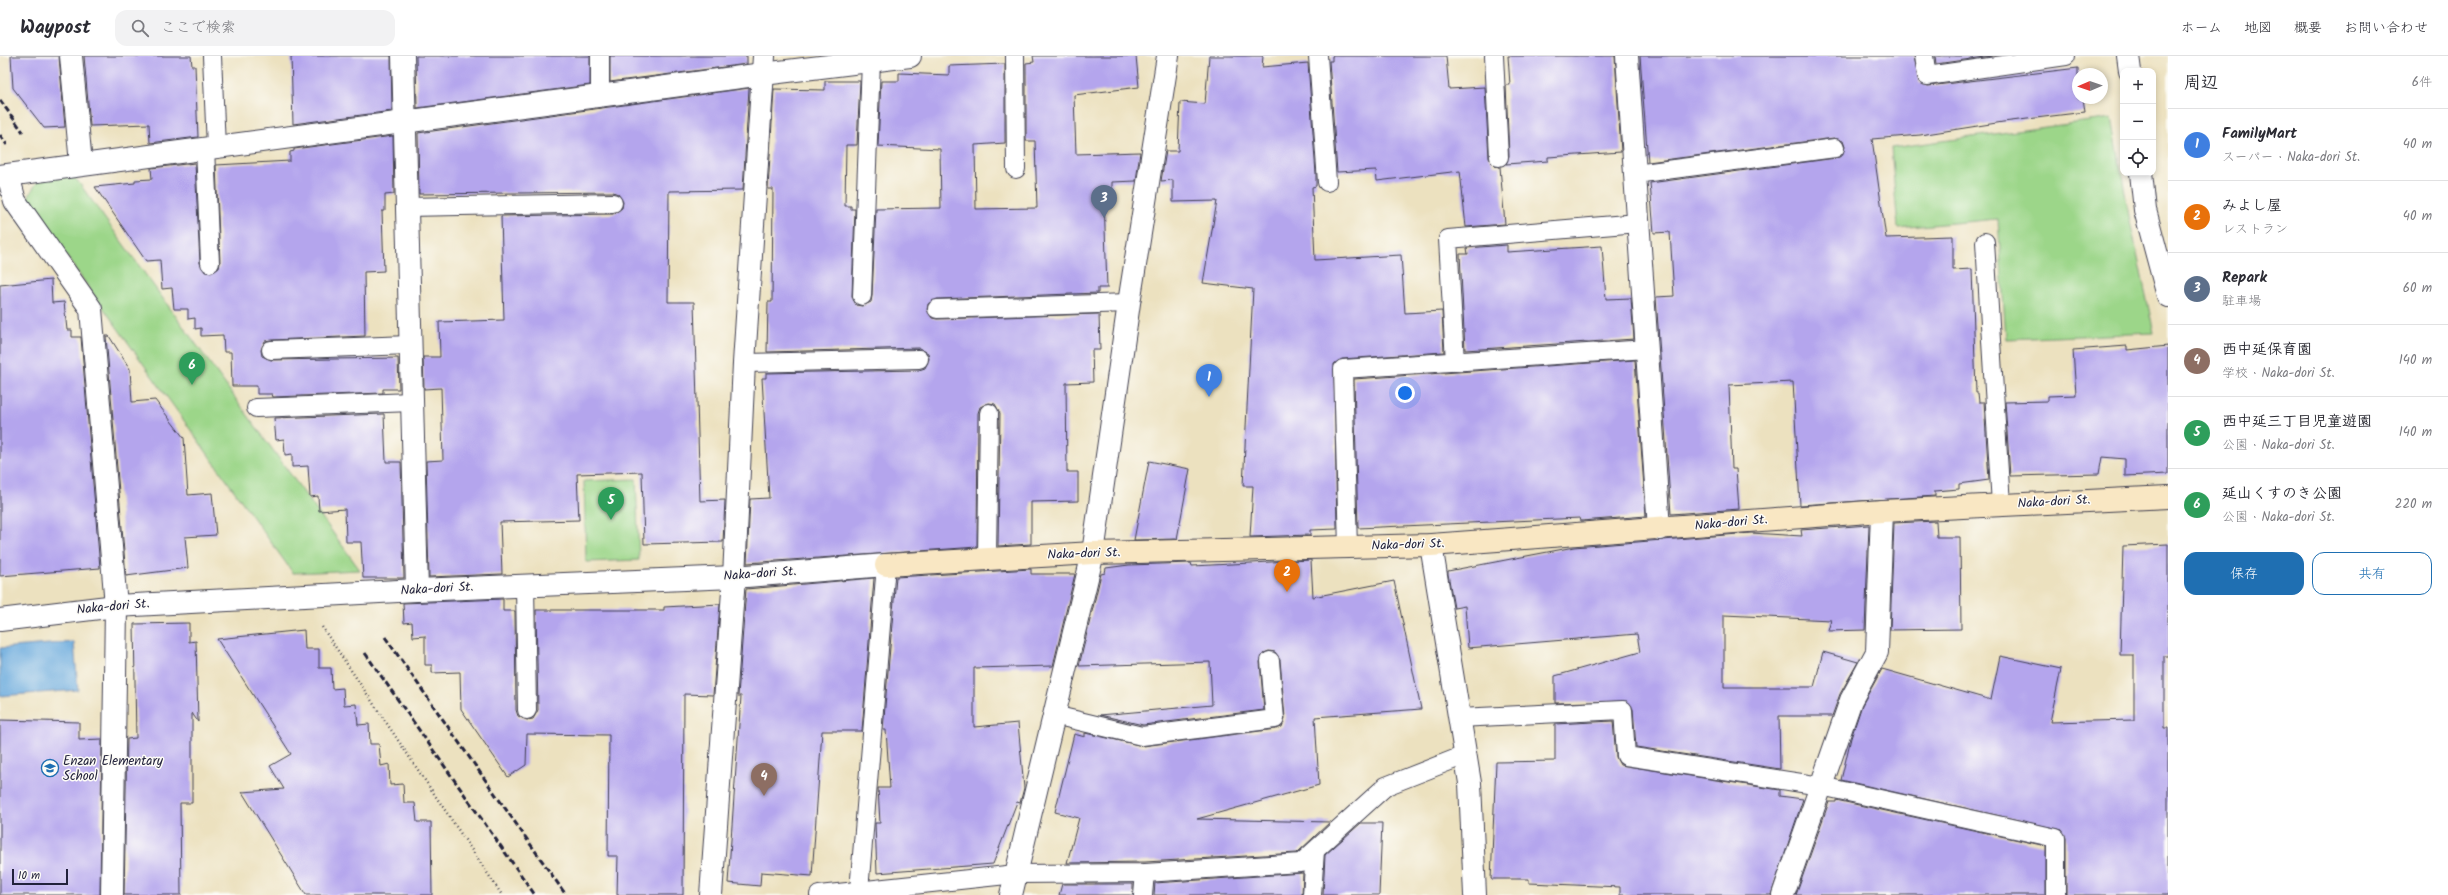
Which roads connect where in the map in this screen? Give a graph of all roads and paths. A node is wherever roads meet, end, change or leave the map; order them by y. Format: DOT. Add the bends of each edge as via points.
graph roads {
  1 [pos="71,56"];
  2 [pos="212,56"];
  3 [pos="403,56"];
  4 [pos="600,56"];
  5 [pos="910,56"];
  6 [pos="1015,56"];
  7 [pos="1168,56"];
  8 [pos="1318,56"];
  9 [pos="1494,56"];
  10 [pos="1627,56"];
  11 [pos="1924,56"];
  12 [pos="2066,56"];
  13 [pos="2128,56"];
  14 [pos="871,61"];
  15 [pos="763,65"];
  16 [pos="2130,68"];
  17 [pos="600,96"];
  18 [pos="404,122"];
  19 [pos="210,147"];
  20 [pos="1835,148"];
  21 [pos="1499,157"];
  22 [pos="80,164"];
  23 [pos="1016,169"];
  24 [pos="1636,174"];
  25 [pos="4,176"];
  26 [pos="2141,176"];
  27 [pos="1327,182"];
  28 [pos="613,203"];
  29 [pos="406,207"];
  30 [pos="1638,223"];
  31 [pos="1985,242"];
  32 [pos="210,263"];
  33 [pos="862,296"];
  34 [pos="2168,296"];
  35 [pos="1129,303"];
  36 [pos="937,309"];
  37 [pos="410,345"];
  38 [pos="1647,349"];
  39 [pos="271,350"];
  40 [pos="919,359"];
  41 [pos="1455,362"];
  42 [pos="744,363"];
  43 [pos="412,402"];
  44 [pos="256,408"];
  45 [pos="989,413"];
  46 [pos="2168,497"];
  47 [pos="2002,505"];
  48 [pos="1882,511"];
  49 [pos="1659,529"];
  50 [pos="1432,545"];
  51 [pos="1348,548"];
  52 [pos="1093,553"];
  53 [pos="988,558"];
  54 [pos="886,565"];
  55 [pos="734,577"];
  56 [pos="525,585"];
  57 [pos="417,590"];
  58 [pos="302,596"];
  59 [pos="116,606"];
  60 [pos="0,620"];
  61 [pos="1270,661"];
  62 [pos="527,710"];
  63 [pos="1054,715"];
  64 [pos="1459,718"];
  65 [pos="1465,755"];
  66 [pos="1821,786"];
  67 [pos="1315,851"];
  68 [pos="1145,873"];
  69 [pos="1014,885"];
  70 [pos="859,891"];
  71 [pos="112,895"];
  72 [pos="502,895"];
  73 [pos="711,895"];
  74 [pos="819,895"];
  75 [pos="1143,895"];
  76 [pos="1312,895"];
  77 [pos="1476,895"];
  78 [pos="1783,895"];
  79 [pos="2056,895"];
  1 -- 22 [label="street"];
  2 -- 19 [label="lane"];
  3 -- 18 [label="street"];
  4 -- 17 [label="lane"];
  5 -- 14 [label="street"];
  6 -- 23 [label="lane"];
  7 -- 35 [label="street"];
  8 -- 27 [label="lane"];
  9 -- 21 [label="lane"];
  10 -- 24 [label="street"];
  11 -- 12 [label="lane" via="1927,76"];
  13 -- 16 [label="street"];
  14 -- 15 [label="street"];
  14 -- 33 [label="lane"];
  15 -- 17 [label="street"];
  15 -- 42 [label="street"];
  17 -- 18 [label="street"];
  18 -- 19 [label="street"];
  18 -- 29 [label="street"];
  19 -- 22 [label="street"];
  19 -- 32 [label="lane"];
  20 -- 24 [label="lane"];
  22 -- 25 [label="street"];
  24 -- 30 [label="street"];
  25 -- 59 [label="street" via="15,202 90,309"];
  26 -- 34 [label="street" via="2145,210"];
  28 -- 29 [label="lane"];
  29 -- 37 [label="street"];
  30 -- 38 [label="street"];
  30 -- 41 [label="lane" via="1448,239"];
  31 -- 47 [label="lane"];
  35 -- 36 [label="lane"];
  35 -- 52 [label="street"];
  37 -- 39 [label="lane"];
  37 -- 43 [label="street"];
  38 -- 41 [label="lane"];
  38 -- 49 [label="street"];
  40 -- 42 [label="lane"];
  41 -- 51 [label="lane" via="1343,369"];
  42 -- 55 [label="street"];
  43 -- 44 [label="lane"];
  43 -- 57 [label="street"];
  45 -- 53 [label="lane"];
  46 -- 47 [label="street, Naka-dori St."];
  47 -- 48 [label="street, Naka-dori St."];
  48 -- 49 [label="street, Naka-dori St."];
  48 -- 66 [label="street" via="1877,652 1851,700"];
  49 -- 50 [label="street, Naka-dori St."];
  50 -- 51 [label="street, Naka-dori St."];
  50 -- 64 [label="street"];
  51 -- 52 [label="street, Naka-dori St."];
  52 -- 53 [label="street, Naka-dori St."];
  52 -- 63 [label="street"];
  53 -- 54 [label="street, Naka-dori St."];
  54 -- 55 [label="street, Naka-dori St."];
  54 -- 70 [label="lane"];
  55 -- 56 [label="street, Naka-dori St."];
  55 -- 73 [label="street"];
  56 -- 57 [label="street, Naka-dori St."];
  56 -- 62 [label="lane"];
  57 -- 58 [label="street, Naka-dori St."];
  58 -- 59 [label="street, Naka-dori St."];
  58 -- 72 [label="path"];
  59 -- 60 [label="street, Naka-dori St."];
  59 -- 71 [label="street"];
  61 -- 63 [label="lane" via="1275,719 1142,736"];
  63 -- 69 [label="street"];
  64 -- 65 [label="street"];
  64 -- 66 [label="lane" via="1623,710 1626,756"];
  65 -- 67 [label="lane" via="1386,786"];
  65 -- 77 [label="street" via="1470,783"];
  66 -- 78 [label="street"];
  66 -- 79 [label="lane" via="2056,838"];
  67 -- 68 [label="lane" via="1301,863"];
  67 -- 76 [label="lane"];
  68 -- 69 [label="lane"];
  68 -- 75 [label="lane"];
  69 -- 70 [label="lane"];
  70 -- 74 [label="lane"];
}
